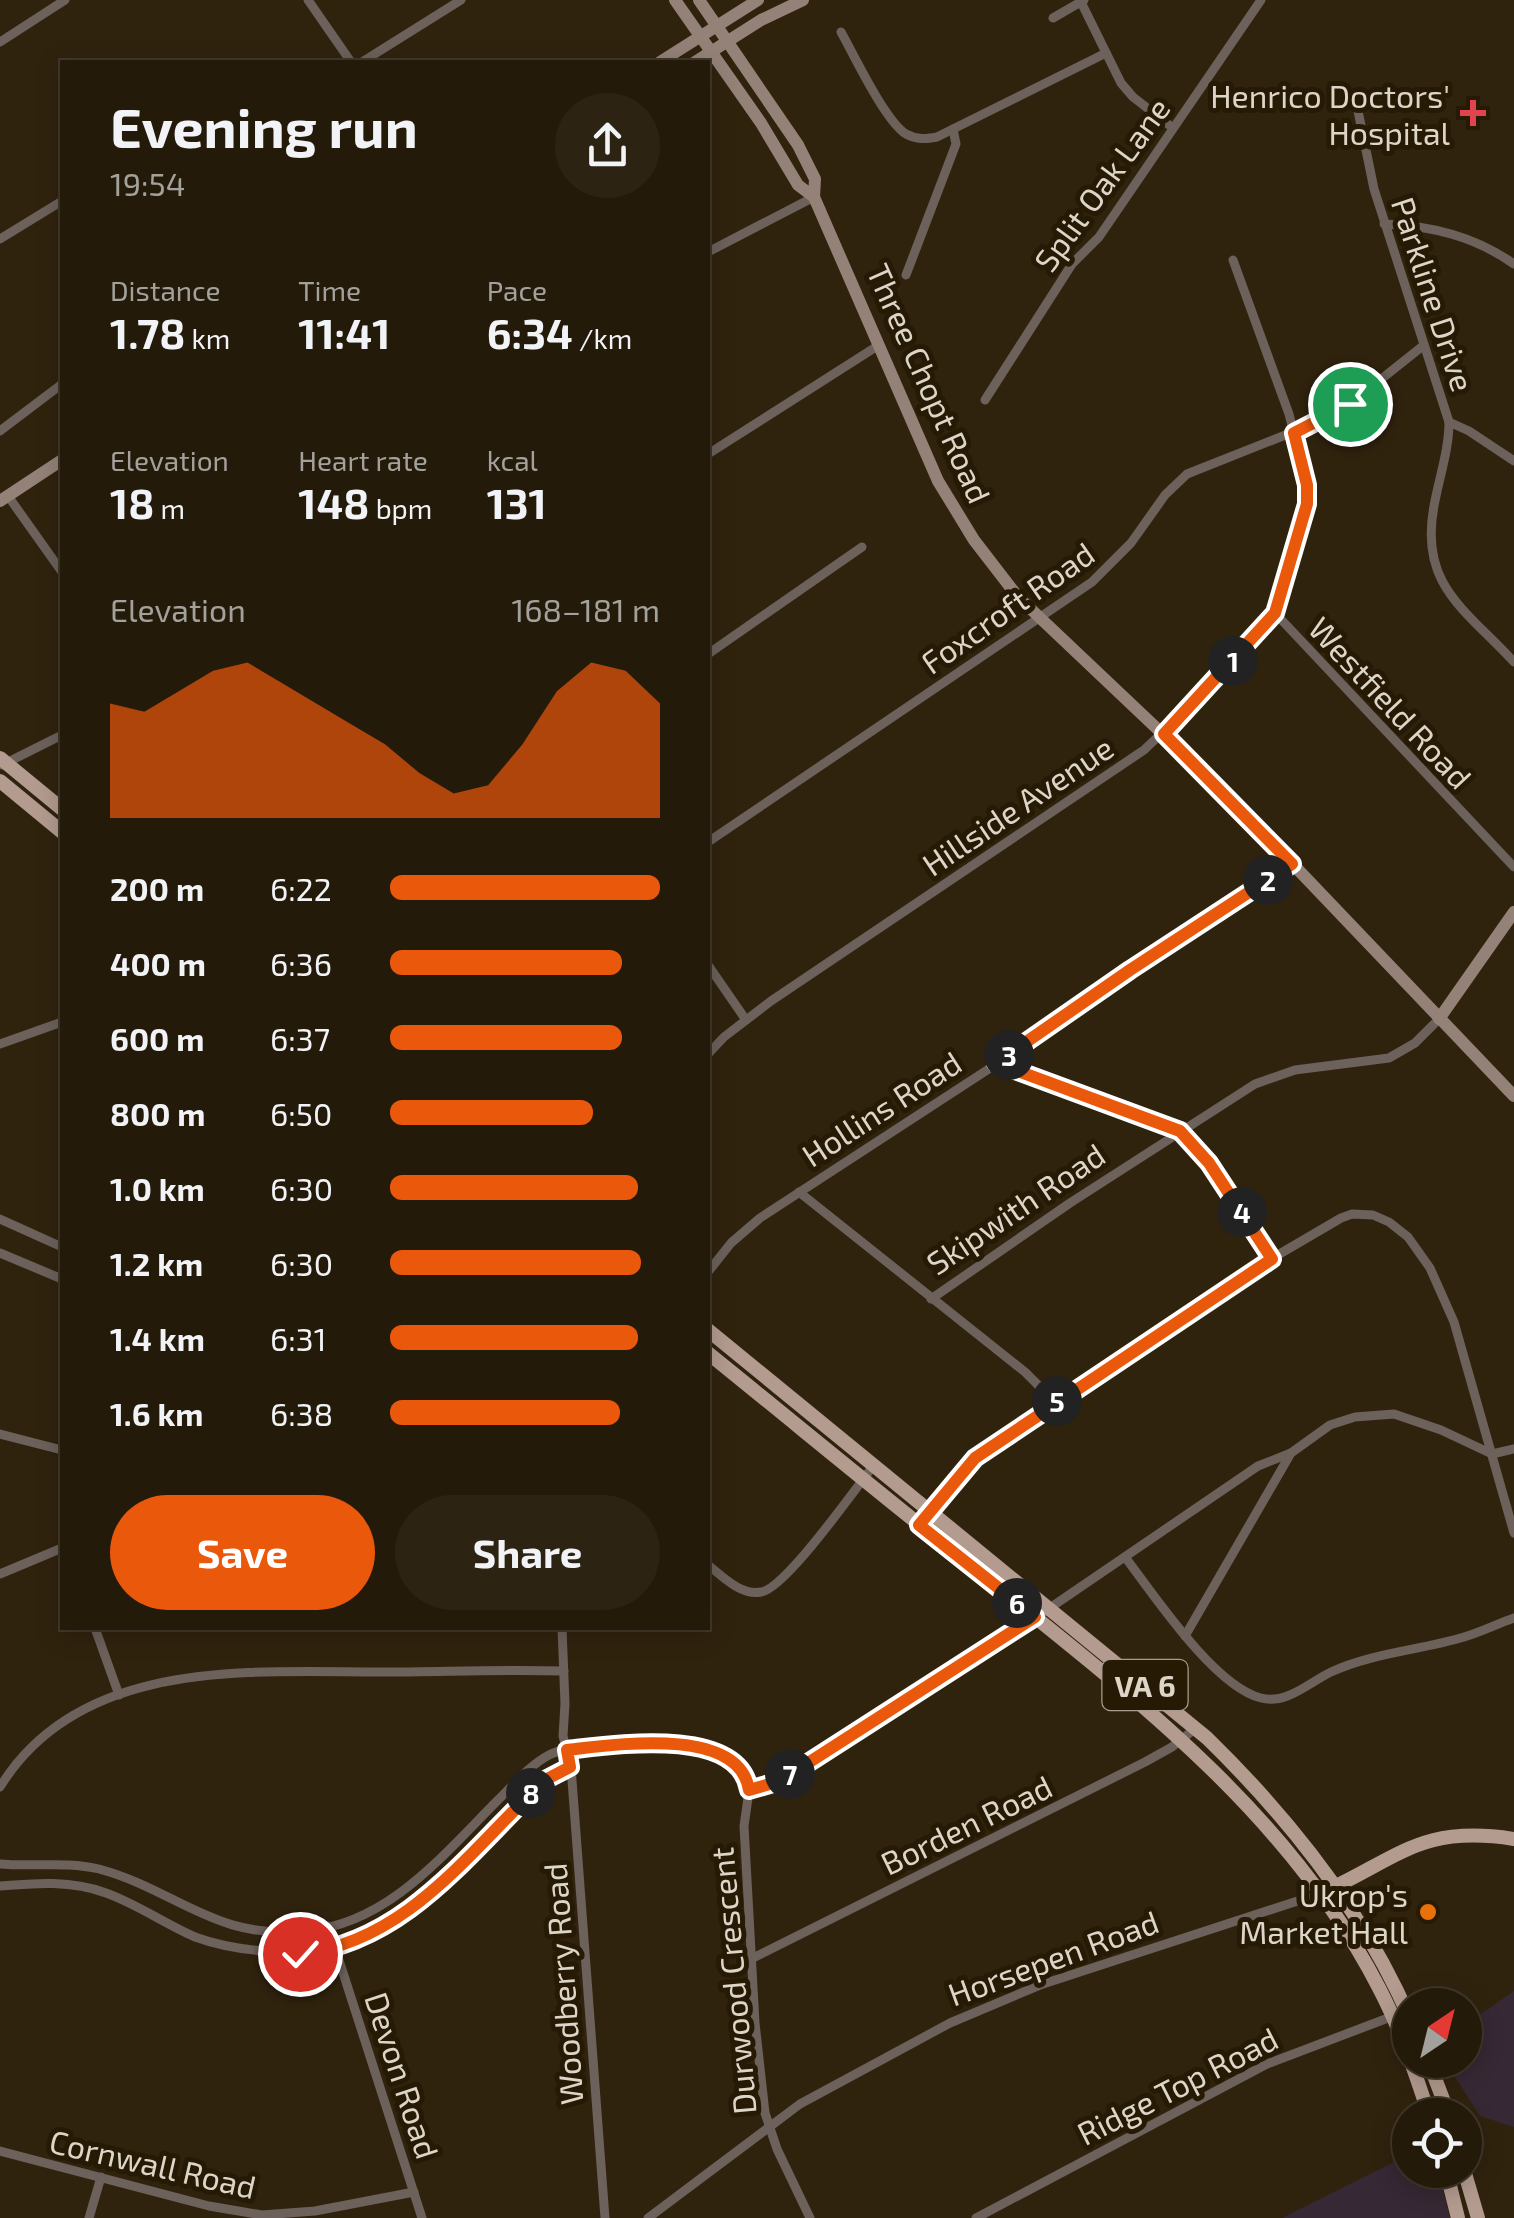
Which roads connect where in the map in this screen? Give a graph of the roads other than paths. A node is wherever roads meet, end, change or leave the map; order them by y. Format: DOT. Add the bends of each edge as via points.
graph roads {
  1 [pos="65,0"];
  2 [pos="308,0"];
  3 [pos="461,0"];
  4 [pos="675,0"];
  5 [pos="699,0"];
  6 [pos="758,0"];
  7 [pos="803,0"];
  8 [pos="1261,0"];
  9 [pos="1082,1"];
  10 [pos="1053,18"];
  11 [pos="717,26"];
  12 [pos="841,32"];
  13 [pos="701,36"];
  14 [pos="728,41"];
  15 [pos="0,42"];
  16 [pos="712,52"];
  17 [pos="1106,53"];
  18 [pos="350,60"];
  19 [pos="365,60"];
  20 [pos="663,60"];
  21 [pos="698,60"];
  22 [pos="1357,106"];
  23 [pos="1173,128"];
  24 [pos="953,129"];
  25 [pos="814,197"];
  26 [pos="60,202"];
  27 [pos="1384,224"];
  28 [pos="0,239"];
  29 [pos="710,251"];
  30 [pos="1233,260"];
  31 [pos="1514,264"];
  32 [pos="906,275"];
  33 [pos="878,345"];
  34 [pos="1424,345"];
  35 [pos="60,386"];
  36 [pos="985,400"];
  37 [pos="1448,422"];
  38 [pos="0,432"];
  39 [pos="1294,433"];
  40 [pos="710,453"];
  41 [pos="60,461"];
  42 [pos="1514,461"];
  43 [pos="4,498"];
  44 [pos="862,546"];
  45 [pos="60,569"];
  46 [pos="1275,613"];
  47 [pos="1040,618"];
  48 [pos="710,653"];
  49 [pos="1514,662"];
  50 [pos="1164,734"];
  51 [pos="60,736"];
  52 [pos="2,762"];
  53 [pos="0,782"];
  54 [pos="60,806"];
  55 [pos="60,830"];
  56 [pos="710,841"];
  57 [pos="1292,864"];
  58 [pos="1514,867"];
  59 [pos="1514,912"];
  60 [pos="710,968"];
  61 [pos="1439,1019"];
  62 [pos="746,1020"];
  63 [pos="60,1023"];
  64 [pos="0,1044"];
  65 [pos="710,1052"];
  66 [pos="996,1063"];
  67 [pos="1514,1096"];
  68 [pos="1180,1131"];
  69 [pos="799,1192"];
  70 [pos="0,1219"];
  71 [pos="60,1245"];
  72 [pos="0,1253"];
  73 [pos="1272,1259"];
  74 [pos="710,1270"];
  75 [pos="60,1278"];
  76 [pos="931,1298"];
  77 [pos="710,1332"];
  78 [pos="710,1355"];
  79 [pos="1055,1402"];
  80 [pos="0,1434"];
  81 [pos="60,1449"];
  82 [pos="1514,1449"];
  83 [pos="1291,1452"];
  84 [pos="1492,1454"];
  85 [pos="874,1465"];
  86 [pos="863,1479"];
  87 [pos="929,1510"];
  88 [pos="919,1525"];
  89 [pos="1514,1532"];
  90 [pos="60,1549"];
  91 [pos="1124,1556"];
  92 [pos="710,1566"];
  93 [pos="0,1574"];
  94 [pos="1048,1607"];
  95 [pos="1035,1617"];
  96 [pos="1514,1618"];
  97 [pos="95,1630"];
  98 [pos="562,1630"];
  99 [pos="1185,1636"];
  100 [pos="564,1670"];
  101 [pos="119,1695"];
  102 [pos="1196,1728"];
  103 [pos="1182,1739"];
  104 [pos="567,1750"];
  105 [pos="570,1767"];
  106 [pos="0,1787"];
  107 [pos="749,1790"];
  108 [pos="1514,1838"];
  109 [pos="0,1864"];
  110 [pos="0,1886"];
  111 [pos="1335,1887"];
  112 [pos="1319,1894"];
  113 [pos="328,1926"];
  114 [pos="335,1947"];
  115 [pos="753,1958"];
  116 [pos="1392,1992"];
  117 [pos="1392,2000"];
  118 [pos="1392,2019"];
  119 [pos="768,2126"];
  120 [pos="0,2151"];
  121 [pos="100,2177"];
  122 [pos="1450,2188"];
  123 [pos="1469,2188"];
  124 [pos="414,2192"];
  125 [pos="90,2218"];
  126 [pos="422,2218"];
  127 [pos="605,2218"];
  128 [pos="648,2218"];
  129 [pos="810,2218"];
  130 [pos="976,2218"];
  131 [pos="1458,2218"];
  132 [pos="1478,2218"];
  1 -- 15 [label="street"];
  2 -- 18 [label="street"];
  3 -- 19 [label="street"];
  4 -- 13 [label="main road, Three Chopt Road"];
  5 -- 11 [label="main road, Three Chopt Road"];
  6 -- 11 [label="main road"];
  7 -- 14 [label="main road"];
  8 -- 23 [label="street, Split Oak Lane"];
  9 -- 10 [label="street"];
  9 -- 17 [label="street"];
  11 -- 13 [label="main road"];
  11 -- 14 [label="main road, Three Chopt Road"];
  12 -- 24 [label="street" via="898,127 924,139"];
  13 -- 16 [label="main road, Three Chopt Road"];
  13 -- 20 [label="main road"];
  14 -- 16 [label="main road"];
  14 -- 25 [label="main road, Three Chopt Road" via="798,146 815,179"];
  16 -- 21 [label="main road"];
  16 -- 25 [label="main road, Three Chopt Road" via="798,185"];
  17 -- 23 [label="street" via="1133,98"];
  17 -- 24 [label="street"];
  22 -- 27 [label="street, Parkline Drive"];
  23 -- 36 [label="street, Split Oak Lane" via="1099,237 1072,264"];
  24 -- 32 [label="street" via="956,144"];
  25 -- 29 [label="street"];
  25 -- 33 [label="main road, Three Chopt Road"];
  26 -- 28 [label="street"];
  27 -- 31 [label="street" via="1446,231"];
  27 -- 34 [label="street, Parkline Drive"];
  30 -- 39 [label="street, Hillside Avenue"];
  33 -- 40 [label="street"];
  33 -- 47 [label="main road, Three Chopt Road" via="954,510 994,569"];
  34 -- 37 [label="street, Parkline Drive"];
  34 -- 39 [label="street, Foxcroft Road" via="1350,404"];
  35 -- 38 [label="street"];
  37 -- 42 [label="street, Parkline Drive"];
  37 -- 49 [label="street" via="1430,555 1441,582"];
  39 -- 46 [label="street, Hillside Avenue" via="1307,504"];
  39 -- 47 [label="street, Foxcroft Road" via="1187,474 1112,564"];
  41 -- 43 [label="main road"];
  43 -- 45 [label="street"];
  44 -- 48 [label="street"];
  46 -- 50 [label="street, Hillside Avenue"];
  46 -- 58 [label="street, Westfield Road"];
  47 -- 50 [label="main road, Three Chopt Road"];
  47 -- 56 [label="street, Foxcroft Road"];
  50 -- 57 [label="main road, Three Chopt Road"];
  50 -- 62 [label="street, Hillside Avenue"];
  51 -- 52 [label="street"];
  52 -- 54 [label="main road"];
  53 -- 55 [label="main road"];
  57 -- 61 [label="main road, Three Chopt Road"];
  57 -- 66 [label="street, Hollins Road"];
  59 -- 61 [label="main road, Skipwith Road"];
  60 -- 62 [label="street"];
  61 -- 67 [label="main road, Three Chopt Road"];
  61 -- 68 [label="street, Skipwith Road" via="1389,1058 1275,1076"];
  62 -- 65 [label="street, Hillside Avenue"];
  63 -- 64 [label="street"];
  66 -- 68 [label="street"];
  66 -- 69 [label="street, Hollins Road"];
  68 -- 73 [label="street"];
  68 -- 76 [label="street, Skipwith Road"];
  69 -- 74 [label="street, Hollins Road" via="742,1231"];
  69 -- 76 [label="street"];
  70 -- 71 [label="street"];
  72 -- 75 [label="street"];
  73 -- 79 [label="street"];
  73 -- 84 [label="street" via="1352,1214 1382,1218 1408,1237 1454,1322"];
  76 -- 79 [label="street"];
  77 -- 85 [label="main road, VA 6"];
  78 -- 86 [label="main road, VA 6"];
  79 -- 87 [label="street" via="975,1458"];
  80 -- 81 [label="street"];
  82 -- 84 [label="street"];
  83 -- 84 [label="street" via="1330,1425 1384,1414 1407,1417"];
  83 -- 91 [label="street" via="1258,1466"];
  83 -- 99 [label="street"];
  84 -- 89 [label="street"];
  85 -- 86 [label="street"];
  85 -- 87 [label="main road, VA 6"];
  86 -- 88 [label="main road, VA 6"];
  86 -- 92 [label="street" via="772,1589 739,1588"];
  87 -- 88 [label="street"];
  87 -- 94 [label="main road, VA 6"];
  88 -- 95 [label="main road, VA 6"];
  90 -- 93 [label="street"];
  91 -- 94 [label="street"];
  91 -- 99 [label="street"];
  94 -- 95 [label="street"];
  94 -- 102 [label="main road, VA 6"];
  95 -- 103 [label="main road, VA 6"];
  95 -- 107 [label="street" via="780,1781"];
  96 -- 99 [label="street" via="1339,1669 1268,1699 1227,1678"];
  97 -- 101 [label="street"];
  98 -- 100 [label="street, Woodberry Road"];
  100 -- 101 [label="street" via="216,1674"];
  100 -- 104 [label="street, Woodberry Road"];
  101 -- 106 [label="street" via="42,1737"];
  102 -- 103 [label="street, Borden Road"];
  102 -- 111 [label="main road, VA 6" via="1271,1804"];
  103 -- 112 [label="main road, VA 6" via="1243,1800"];
  103 -- 115 [label="street, Borden Road"];
  104 -- 105 [label="street, Woodberry Road"];
  104 -- 107 [label="street" via="685,1744 730,1762"];
  104 -- 113 [label="street" via="524,1774 393,1898"];
  105 -- 114 [label="street" via="545,1780 414,1908"];
  105 -- 127 [label="street, Woodberry Road"];
  107 -- 115 [label="street, Durwood Crescent" via="744,1826"];
  108 -- 111 [label="main road, Horsepen Road" via="1441,1836 1406,1847"];
  109 -- 113 [label="street" via="96,1869 204,1917 252,1930"];
  110 -- 114 [label="street" via="84,1886 222,1945 300,1954"];
  111 -- 112 [label="main road, Horsepen Road"];
  111 -- 116 [label="main road, VA 6"];
  112 -- 117 [label="main road, VA 6"];
  112 -- 119 [label="street, Horsepen Road" via="1010,1997 896,2052"];
  113 -- 114 [label="street, Devon Road"];
  114 -- 124 [label="street, Devon Road"];
  115 -- 119 [label="street, Durwood Crescent"];
  118 -- 130 [label="street, Ridge Top Road" via="1268,2064"];
  119 -- 128 [label="street, Horsepen Road"];
  119 -- 129 [label="street, Durwood Crescent"];
  120 -- 121 [label="street, Cornwall Road"];
  121 -- 124 [label="street, Cornwall Road" via="262,2215"];
  121 -- 125 [label="street"];
  122 -- 131 [label="main road"];
  123 -- 132 [label="main road"];
  124 -- 126 [label="street, Devon Road"];
}
